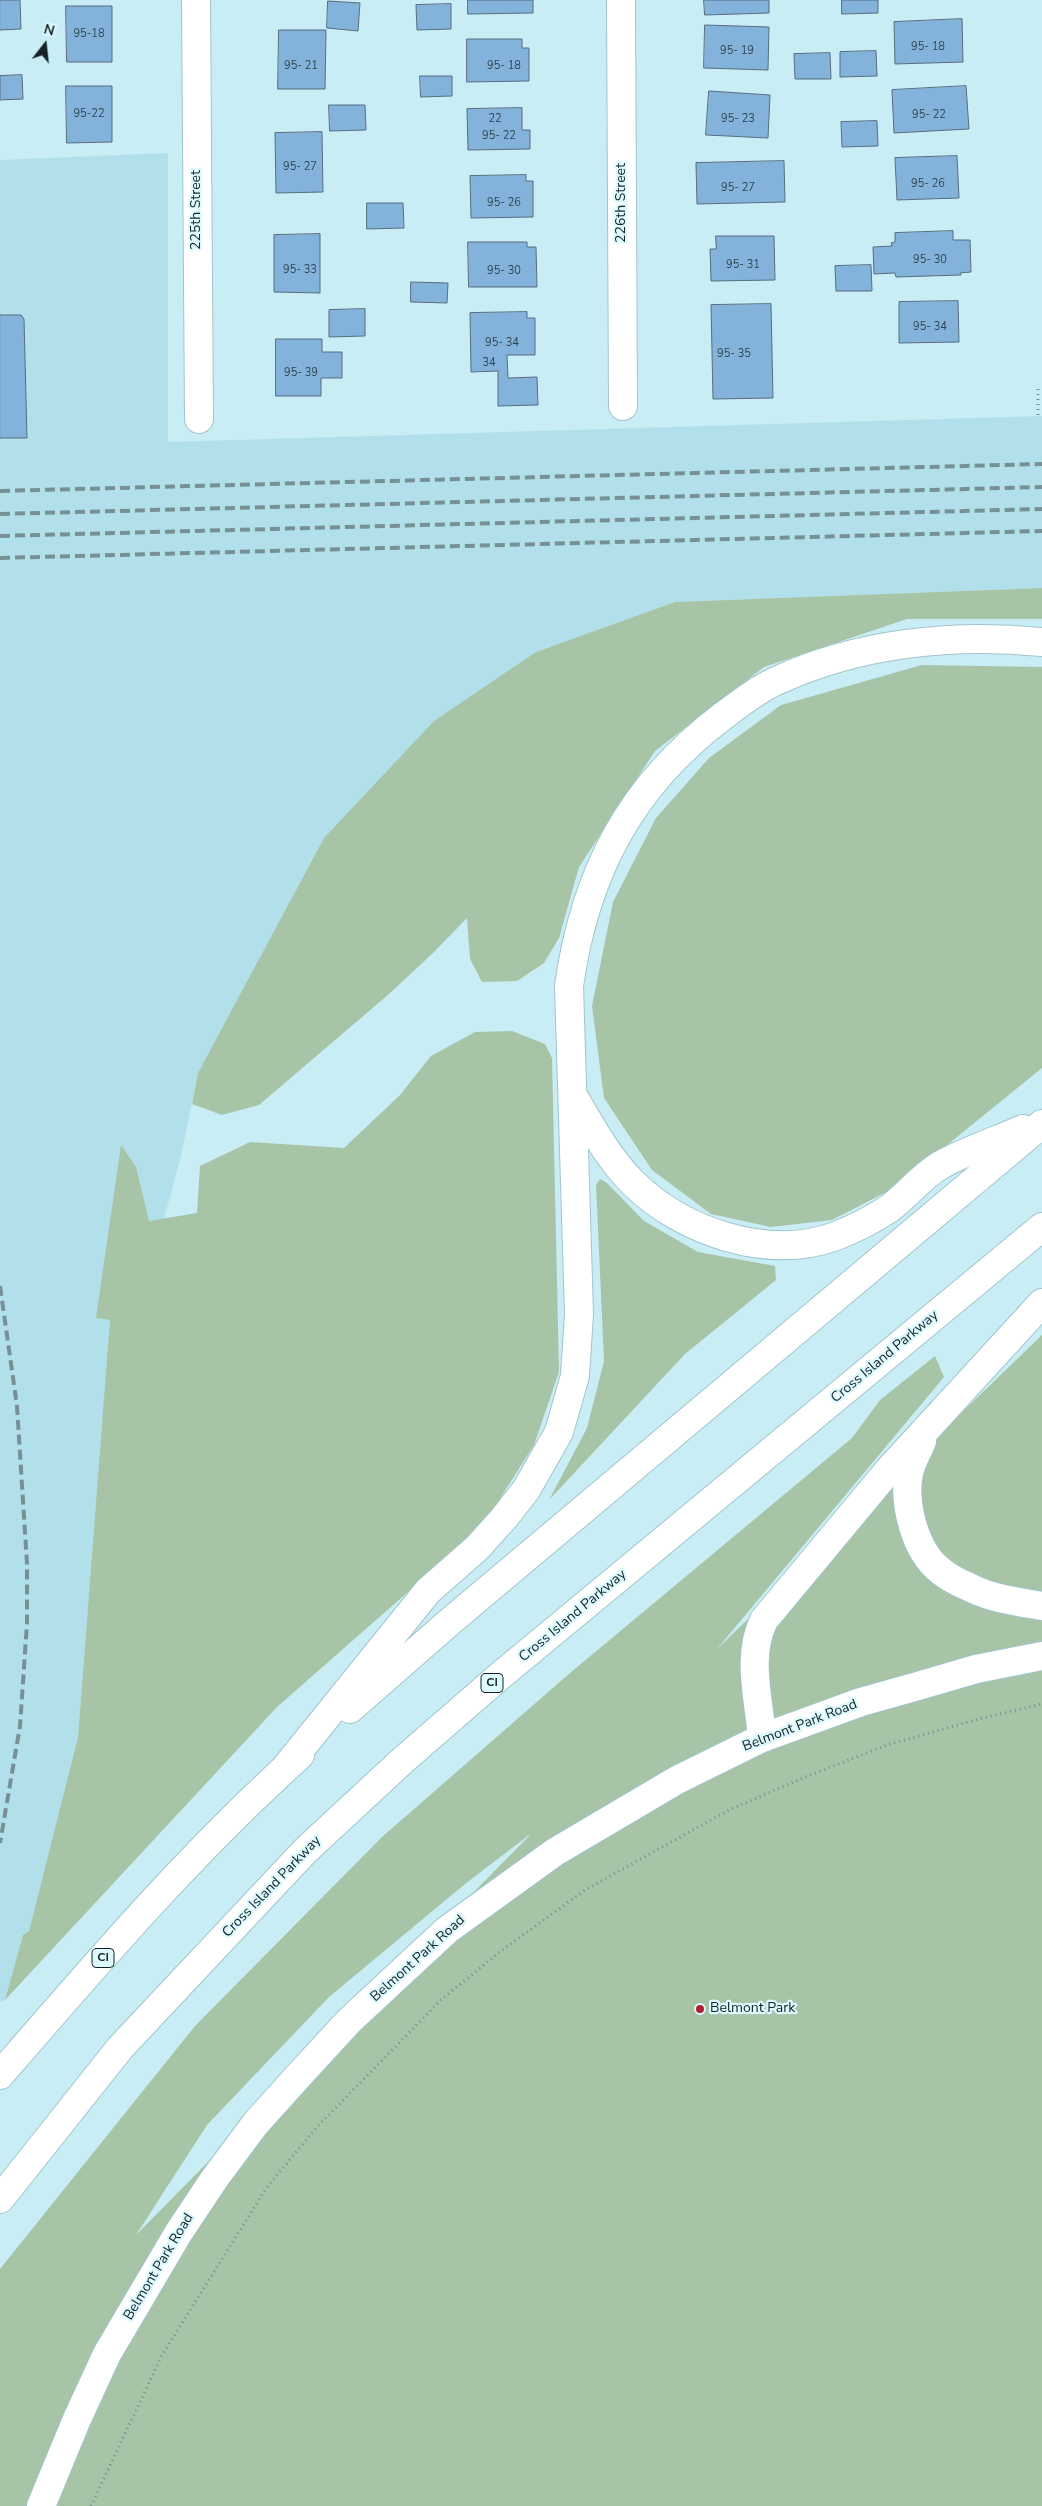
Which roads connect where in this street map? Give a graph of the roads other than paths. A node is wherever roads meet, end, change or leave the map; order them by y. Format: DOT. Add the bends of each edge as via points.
graph roads {
  1 [pos="196,0"];
  2 [pos="621,0"];
  3 [pos="623,406"];
  4 [pos="199,419"];
  5 [pos="1042,642"];
  6 [pos="574,1098"];
  7 [pos="1042,1122"];
  8 [pos="1042,1227"];
  9 [pos="1042,1303"];
  10 [pos="927,1431"];
  11 [pos="1042,1606"];
  12 [pos="1042,1656"];
  13 [pos="762,1738"];
  14 [pos="286,1767"];
  15 [pos="0,2075"];
  16 [pos="0,2199"];
  17 [pos="41,2506"];
  1 -- 4 [label="main road, 225th Street"];
  2 -- 3 [label="main road, 226th Street"];
  5 -- 6 [label="main road" via="1004,638 952,639 883,648 812,666 774,682 736,707 672,760 646,789 625,820 591,889 573,956 569,986"];
  6 -- 7 [label="main road" via="615,1162 661,1205 716,1233 770,1246 815,1242 837,1236 890,1208 939,1166"];
  6 -- 14 [label="main road" via="578,1346 574,1376 559,1432 526,1490 504,1518 477,1548 428,1591"];
  7 -- 14 [label="main road, CI" via="453,1619"];
  8 -- 16 [label="main road, Cross Island Parkway / CI" via="501,1675 305,1851 120,2048"];
  9 -- 10 [label="main road"];
  10 -- 11 [label="main road" via="911,1467 907,1487 914,1528 923,1548 935,1566 972,1589"];
  10 -- 13 [label="main road" via="888,1471 764,1620 756,1635 754,1652"];
  12 -- 13 [label="main road, Belmont Park Road" via="976,1669 861,1702"];
  13 -- 17 [label="main road, Belmont Park Road" via="677,1780 555,1852 447,1930 349,2021 256,2123 179,2232 107,2354 76,2419"];
  14 -- 15 [label="main road, CI" via="134,1923"];
}
